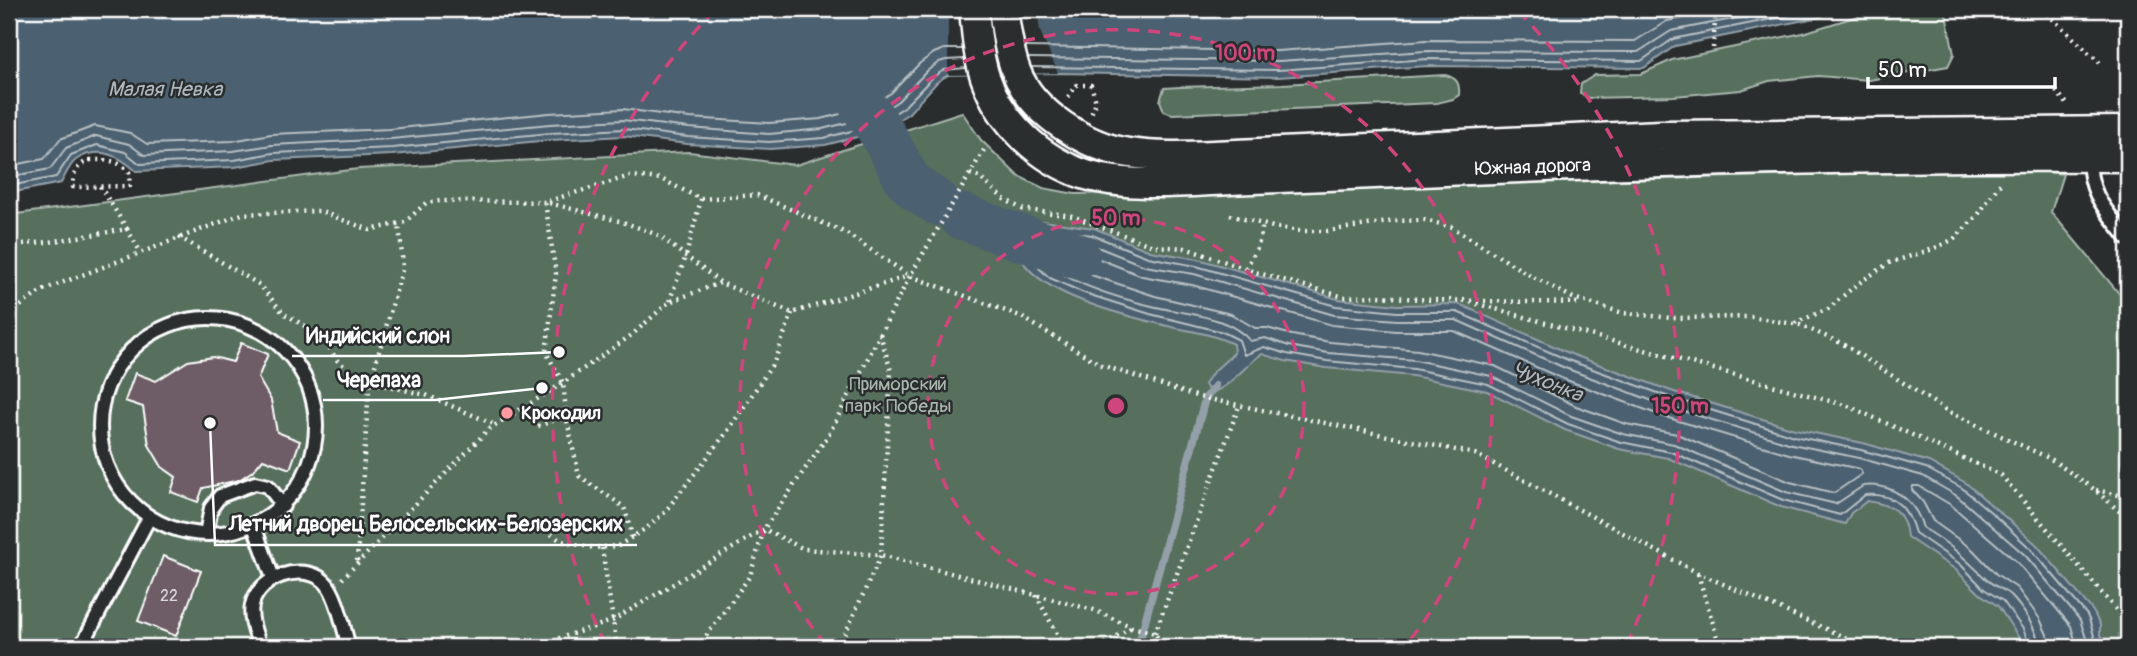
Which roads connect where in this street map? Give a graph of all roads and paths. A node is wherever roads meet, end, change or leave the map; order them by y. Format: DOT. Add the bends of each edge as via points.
graph roads {
  1 [pos="974,9"];
  2 [pos="1003,9"];
  3 [pos="1716,9"];
  4 [pos="2042,9"];
  5 [pos="1713,48"];
  6 [pos="2101,64"];
  7 [pos="1071,92"];
  8 [pos="1094,107"];
  9 [pos="2128,131"];
  10 [pos="2090,144"];
  11 [pos="984,149"];
  12 [pos="2037,157"];
  13 [pos="2128,157"];
  14 [pos="970,174"];
  15 [pos="100,186"];
  16 [pos="701,199"];
  17 [pos="545,202"];
  18 [pos="1230,215"];
  19 [pos="399,224"];
  20 [pos="1263,224"];
  21 [pos="127,229"];
  22 [pos="178,237"];
  23 [pos="2128,239"];
  24 [pos="9,245"];
  25 [pos="141,253"];
  26 [pos="686,256"];
  27 [pos="1246,268"];
  28 [pos="910,276"];
  29 [pos="721,283"];
  30 [pos="1463,300"];
  31 [pos="669,302"];
  32 [pos="1589,303"];
  33 [pos="792,313"];
  34 [pos="9,314"];
  35 [pos="1793,324"];
  36 [pos="880,333"];
  37 [pos="370,382"];
  38 [pos="563,383"];
  39 [pos="1240,406"];
  40 [pos="567,416"];
  41 [pos="496,425"];
  42 [pos="538,426"];
  43 [pos="2095,490"];
  44 [pos="2128,497"];
  45 [pos="283,506"];
  46 [pos="149,518"];
  47 [pos="2128,519"];
  48 [pos="254,526"];
  49 [pos="764,529"];
  50 [pos="206,534"];
  51 [pos="551,534"];
  52 [pos="633,537"];
  53 [pos="602,548"];
  54 [pos="881,555"];
  55 [pos="357,562"];
  56 [pos="1698,573"];
  57 [pos="273,578"];
  58 [pos="331,590"];
  59 [pos="1036,594"];
  60 [pos="612,621"];
  61 [pos="1132,627"];
  62 [pos="1153,632"];
  63 [pos="2127,632"];
  64 [pos="1161,646"];
  65 [pos="81,647"];
  66 [pos="260,647"];
  67 [pos="349,647"];
  68 [pos="532,647"];
  69 [pos="617,647"];
  70 [pos="698,647"];
  71 [pos="839,647"];
  72 [pos="1064,647"];
  73 [pos="1099,647"];
  74 [pos="1182,647"];
  75 [pos="1720,647"];
  76 [pos="1867,647"];
  1 -- 12 [label="street, Южная дорога" via="984,74 993,96 1031,144 1088,175 1125,181 1660,162"];
  2 -- 10 [label="street, Южная дорога" via="1017,74 1031,95 1069,130 1127,153 1167,156 1661,135"];
  3 -- 5 [label="path"];
  4 -- 6 [label="path"];
  7 -- 8 [label="path" via="1077,85 1091,85 1097,102"];
  9 -- 10 [label="street, Южная дорога"];
  10 -- 12 [label="street, Южная дорога"];
  10 -- 13 [label="street, Южная дорога"];
  10 -- 23 [label="lane" via="2092,188"];
  11 -- 14 [label="path"];
  12 -- 35 [label="path" via="1998,186 1979,215 1955,239 1889,263 1828,309"];
  14 -- 27 [label="path" via="1022,209 1072,216 1145,244 1185,248"];
  14 -- 28 [label="path"];
  15 -- 15 [label="path" via="130,186 129,172 114,160 80,164 73,187"];
  15 -- 21 [label="path"];
  16 -- 17 [label="path" via="661,179 630,176"];
  16 -- 26 [label="path"];
  16 -- 28 [label="path" via="757,195 844,232"];
  17 -- 19 [label="path" via="426,203"];
  17 -- 26 [label="path" via="659,235"];
  17 -- 38 [label="path" via="556,274 545,352"];
  18 -- 20 [label="path"];
  19 -- 22 [label="path" via="370,230 319,211 242,214"];
  19 -- 37 [label="path" via="403,267"];
  20 -- 27 [label="path"];
  20 -- 32 [label="path" via="1327,231 1425,220 1452,227 1526,273"];
  21 -- 24 [label="path"];
  21 -- 25 [label="path"];
  22 -- 25 [label="path"];
  22 -- 37 [label="path" via="260,285 283,313 310,329 337,360"];
  25 -- 34 [label="path" via="43,290"];
  26 -- 29 [label="path"];
  26 -- 31 [label="path"];
  27 -- 30 [label="path" via="1344,297"];
  28 -- 33 [label="path"];
  28 -- 36 [label="path"];
  28 -- 39 [label="path" via="1020,316 1101,365"];
  29 -- 31 [label="path"];
  29 -- 33 [label="path"];
  30 -- 32 [label="path"];
  30 -- 63 [label="path" via="1848,406 2001,475 2125,620"];
  31 -- 38 [label="path" via="633,334"];
  32 -- 35 [label="path" via="1623,313 1752,317"];
  33 -- 52 [label="path" via="774,362 727,432 664,513"];
  35 -- 43 [label="path" via="1843,344 1947,411 2051,459"];
  36 -- 49 [label="path" via="829,433"];
  36 -- 54 [label="path" via="891,371"];
  37 -- 41 [label="path" via="426,395"];
  37 -- 55 [label="path"];
  38 -- 40 [label="path"];
  38 -- 41 [label="path"];
  39 -- 56 [label="path" via="1475,454"];
  39 -- 62 [label="path"];
  40 -- 42 [label="path"];
  40 -- 52 [label="path" via="579,476 624,507"];
  41 -- 55 [label="path"];
  43 -- 44 [label="path"];
  43 -- 47 [label="path"];
  45 -- 46 [label="lane" via="305,478 316,444 316,409 305,376 284,347 255,327 221,318 186,320 152,333 124,357 106,389 99,425 104,461 122,493"];
  45 -- 48 [label="lane"];
  45 -- 50 [label="lane" via="268,486 255,483 220,496 211,508"];
  46 -- 50 [label="lane" via="182,533"];
  46 -- 65 [label="lane"];
  48 -- 50 [label="lane"];
  48 -- 57 [label="lane"];
  49 -- 54 [label="path" via="804,548"];
  49 -- 60 [label="path"];
  49 -- 70 [label="path" via="750,576"];
  51 -- 53 [label="path" via="561,541"];
  52 -- 53 [label="path"];
  53 -- 60 [label="path"];
  54 -- 59 [label="path"];
  54 -- 71 [label="path"];
  55 -- 58 [label="path"];
  56 -- 75 [label="path"];
  56 -- 76 [label="path"];
  57 -- 58 [label="lane" via="300,573 324,580"];
  57 -- 66 [label="lane" via="263,585 252,606"];
  58 -- 67 [label="lane"];
  59 -- 61 [label="path" via="1094,610"];
  59 -- 72 [label="path"];
  60 -- 68 [label="path"];
  60 -- 69 [label="path"];
  61 -- 62 [label="path"];
  61 -- 73 [label="path"];
  62 -- 64 [label="path"];
  64 -- 74 [label="path"];
}
